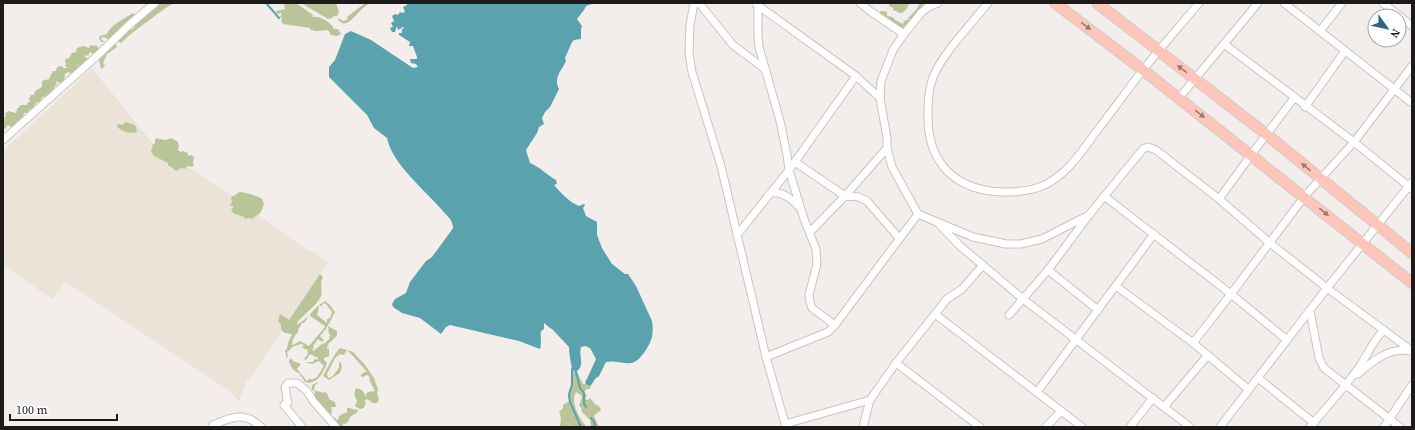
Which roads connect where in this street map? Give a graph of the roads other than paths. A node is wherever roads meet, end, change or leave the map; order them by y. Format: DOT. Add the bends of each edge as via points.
graph roads {
  1 [pos="155,3"];
  2 [pos="694,3"];
  3 [pos="699,3"];
  4 [pos="860,3"];
  5 [pos="938,3"];
  6 [pos="988,3"];
  7 [pos="1055,3"];
  8 [pos="1097,3"];
  9 [pos="1199,3"];
  10 [pos="1258,3"];
  11 [pos="1284,3"];
  12 [pos="1342,3"];
  13 [pos="1383,3"];
  14 [pos="757,4"];
  15 [pos="1412,26"];
  16 [pos="1320,31"];
  17 [pos="904,34"];
  18 [pos="1224,44"];
  19 [pos="1158,51"];
  20 [pos="1345,51"];
  21 [pos="1412,66"];
  22 [pos="766,70"];
  23 [pos="1143,70"];
  24 [pos="856,76"];
  25 [pos="1195,79"];
  26 [pos="1395,88"];
  27 [pos="880,98"];
  28 [pos="1179,98"];
  29 [pos="1294,98"];
  30 [pos="1412,103"];
  31 [pos="1305,107"];
  32 [pos="1266,134"];
  33 [pos="3,140"];
  34 [pos="1354,142"];
  35 [pos="887,148"];
  36 [pos="1251,155"];
  37 [pos="795,162"];
  38 [pos="789,170"];
  39 [pos="1321,179"];
  40 [pos="1411,186"];
  41 [pos="769,194"];
  42 [pos="846,196"];
  43 [pos="1104,196"];
  44 [pos="1304,197"];
  45 [pos="1219,200"];
  46 [pos="801,209"];
  47 [pos="918,214"];
  48 [pos="1089,215"];
  49 [pos="936,220"];
  50 [pos="1377,225"];
  51 [pos="810,232"];
  52 [pos="1154,234"];
  53 [pos="737,235"];
  54 [pos="899,238"];
  55 [pos="1270,243"];
  56 [pos="1362,243"];
  57 [pos="1412,253"];
  58 [pos="982,264"];
  59 [pos="1048,270"];
  60 [pos="1412,283"];
  61 [pos="1116,286"];
  62 [pos="1327,288"];
  63 [pos="1231,294"];
  64 [pos="1024,299"];
  65 [pos="1098,310"];
  66 [pos="1310,311"];
  67 [pos="935,314"];
  68 [pos="1009,314"];
  69 [pos="835,325"];
  70 [pos="1384,330"];
  71 [pos="1075,340"];
  72 [pos="1287,340"];
  73 [pos="1193,343"];
  74 [pos="1412,351"];
  75 [pos="1208,355"];
  76 [pos="766,357"];
  77 [pos="896,363"];
  78 [pos="1258,378"];
  79 [pos="1346,385"];
  80 [pos="1412,385"];
  81 [pos="1248,389"];
  82 [pos="1037,392"];
  83 [pos="1153,398"];
  84 [pos="870,400"];
  85 [pos="1164,406"];
  86 [pos="1061,411"];
  87 [pos="1390,419"];
  88 [pos="1312,425"];
  89 [pos="786,426"];
  90 [pos="212,427"];
  91 [pos="261,427"];
  92 [pos="302,427"];
  93 [pos="336,427"];
  94 [pos="863,427"];
  95 [pos="980,427"];
  96 [pos="1046,427"];
  97 [pos="1082,427"];
  98 [pos="1130,427"];
  99 [pos="1190,427"];
  100 [pos="1220,427"];
  101 [pos="1384,427"];
  102 [pos="1400,427"];
  1 -- 33 [label="street"];
  2 -- 53 [label="street" via="689,54 692,72 721,166"];
  3 -- 22 [label="street" via="733,45"];
  4 -- 17 [label="street"];
  5 -- 17 [label="street" via="921,13"];
  6 -- 23 [label="street" via="937,69 928,100 930,142 938,159 946,170 970,187 990,192 1016,192 1042,186 1055,179 1081,152"];
  7 -- 23 [label="main road, one-way"];
  8 -- 19 [label="main road"];
  9 -- 19 [label="street"];
  10 -- 18 [label="street"];
  11 -- 16 [label="street"];
  12 -- 16 [label="street"];
  13 -- 15 [label="street"];
  14 -- 22 [label="street" via="759,47"];
  14 -- 24 [label="street"];
  16 -- 20 [label="street"];
  17 -- 27 [label="street" via="893,50 881,80"];
  18 -- 25 [label="street"];
  18 -- 29 [label="street"];
  19 -- 23 [label="street"];
  25 -- 19 [label="main road, one-way"];
  20 -- 26 [label="street"];
  20 -- 31 [label="street"];
  21 -- 26 [label="street"];
  22 -- 38 [label="street" via="788,155"];
  23 -- 28 [label="main road"];
  24 -- 27 [label="street"];
  24 -- 37 [label="street"];
  25 -- 28 [label="street"];
  25 -- 32 [label="main road"];
  26 -- 30 [label="street"];
  26 -- 34 [label="street"];
  27 -- 35 [label="street"];
  28 -- 36 [label="main road, one-way"];
  29 -- 31 [label="street"];
  29 -- 32 [label="street"];
  31 -- 34 [label="street"];
  32 -- 36 [label="street"];
  39 -- 32 [label="main road, one-way"];
  34 -- 39 [label="street"];
  34 -- 40 [label="street"];
  35 -- 42 [label="street"];
  35 -- 47 [label="street" via="892,167"];
  36 -- 44 [label="main road"];
  36 -- 45 [label="street"];
  37 -- 38 [label="street"];
  37 -- 42 [label="street"];
  38 -- 41 [label="street"];
  38 -- 46 [label="street"];
  39 -- 44 [label="street"];
  39 -- 50 [label="main road"];
  40 -- 50 [label="street"];
  41 -- 46 [label="street" via="782,194"];
  41 -- 53 [label="street"];
  42 -- 51 [label="street"];
  42 -- 54 [label="street" via="859,197 867,201"];
  43 -- 45 [label="street" via="1148,147 1156,150"];
  43 -- 48 [label="street"];
  43 -- 52 [label="street"];
  44 -- 55 [label="street"];
  44 -- 56 [label="main road, one-way"];
  45 -- 55 [label="street"];
  46 -- 51 [label="street"];
  47 -- 49 [label="street"];
  47 -- 54 [label="street"];
  48 -- 49 [label="street" via="1042,239 1021,244 1006,244 973,237"];
  48 -- 59 [label="street"];
  49 -- 58 [label="street"];
  50 -- 56 [label="street"];
  50 -- 57 [label="main road"];
  51 -- 69 [label="street" via="816,249 817,264 809,295 810,302 812,308"];
  52 -- 61 [label="street"];
  52 -- 63 [label="street"];
  53 -- 76 [label="street"];
  54 -- 69 [label="street"];
  55 -- 62 [label="street"];
  55 -- 63 [label="street"];
  56 -- 60 [label="main road"];
  56 -- 62 [label="street"];
  58 -- 64 [label="street"];
  58 -- 67 [label="street" via="965,286 947,300"];
  59 -- 64 [label="street"];
  59 -- 65 [label="street"];
  61 -- 65 [label="street"];
  61 -- 73 [label="street"];
  62 -- 66 [label="street"];
  62 -- 70 [label="street"];
  63 -- 72 [label="street"];
  63 -- 73 [label="street"];
  64 -- 68 [label="street"];
  64 -- 71 [label="street"];
  65 -- 71 [label="street"];
  66 -- 72 [label="street"];
  66 -- 79 [label="street" via="1321,364"];
  67 -- 77 [label="street"];
  67 -- 82 [label="street"];
  69 -- 76 [label="street" via="823,335"];
  70 -- 74 [label="street"];
  70 -- 79 [label="street" via="1375,339 1361,365"];
  71 -- 82 [label="street"];
  71 -- 83 [label="street"];
  72 -- 78 [label="street"];
  73 -- 75 [label="street"];
  74 -- 79 [label="street" via="1403,350 1386,354 1366,366"];
  75 -- 81 [label="street"];
  75 -- 85 [label="street"];
  76 -- 89 [label="street"];
  77 -- 84 [label="street"];
  77 -- 95 [label="street"];
  78 -- 81 [label="street"];
  78 -- 88 [label="street"];
  79 -- 87 [label="street"];
  79 -- 88 [label="street"];
  80 -- 87 [label="street"];
  81 -- 100 [label="street"];
  82 -- 86 [label="street"];
  83 -- 85 [label="street"];
  83 -- 98 [label="street"];
  84 -- 89 [label="street"];
  84 -- 94 [label="street"];
  85 -- 99 [label="street"];
  86 -- 96 [label="street"];
  86 -- 97 [label="street"];
  87 -- 101 [label="street"];
  87 -- 102 [label="street"];
  90 -- 91 [label="street" via="239,416 252,420"];
  92 -- 93 [label="street" via="284,405 288,402 285,387 288,383 297,383 307,391"];
}
